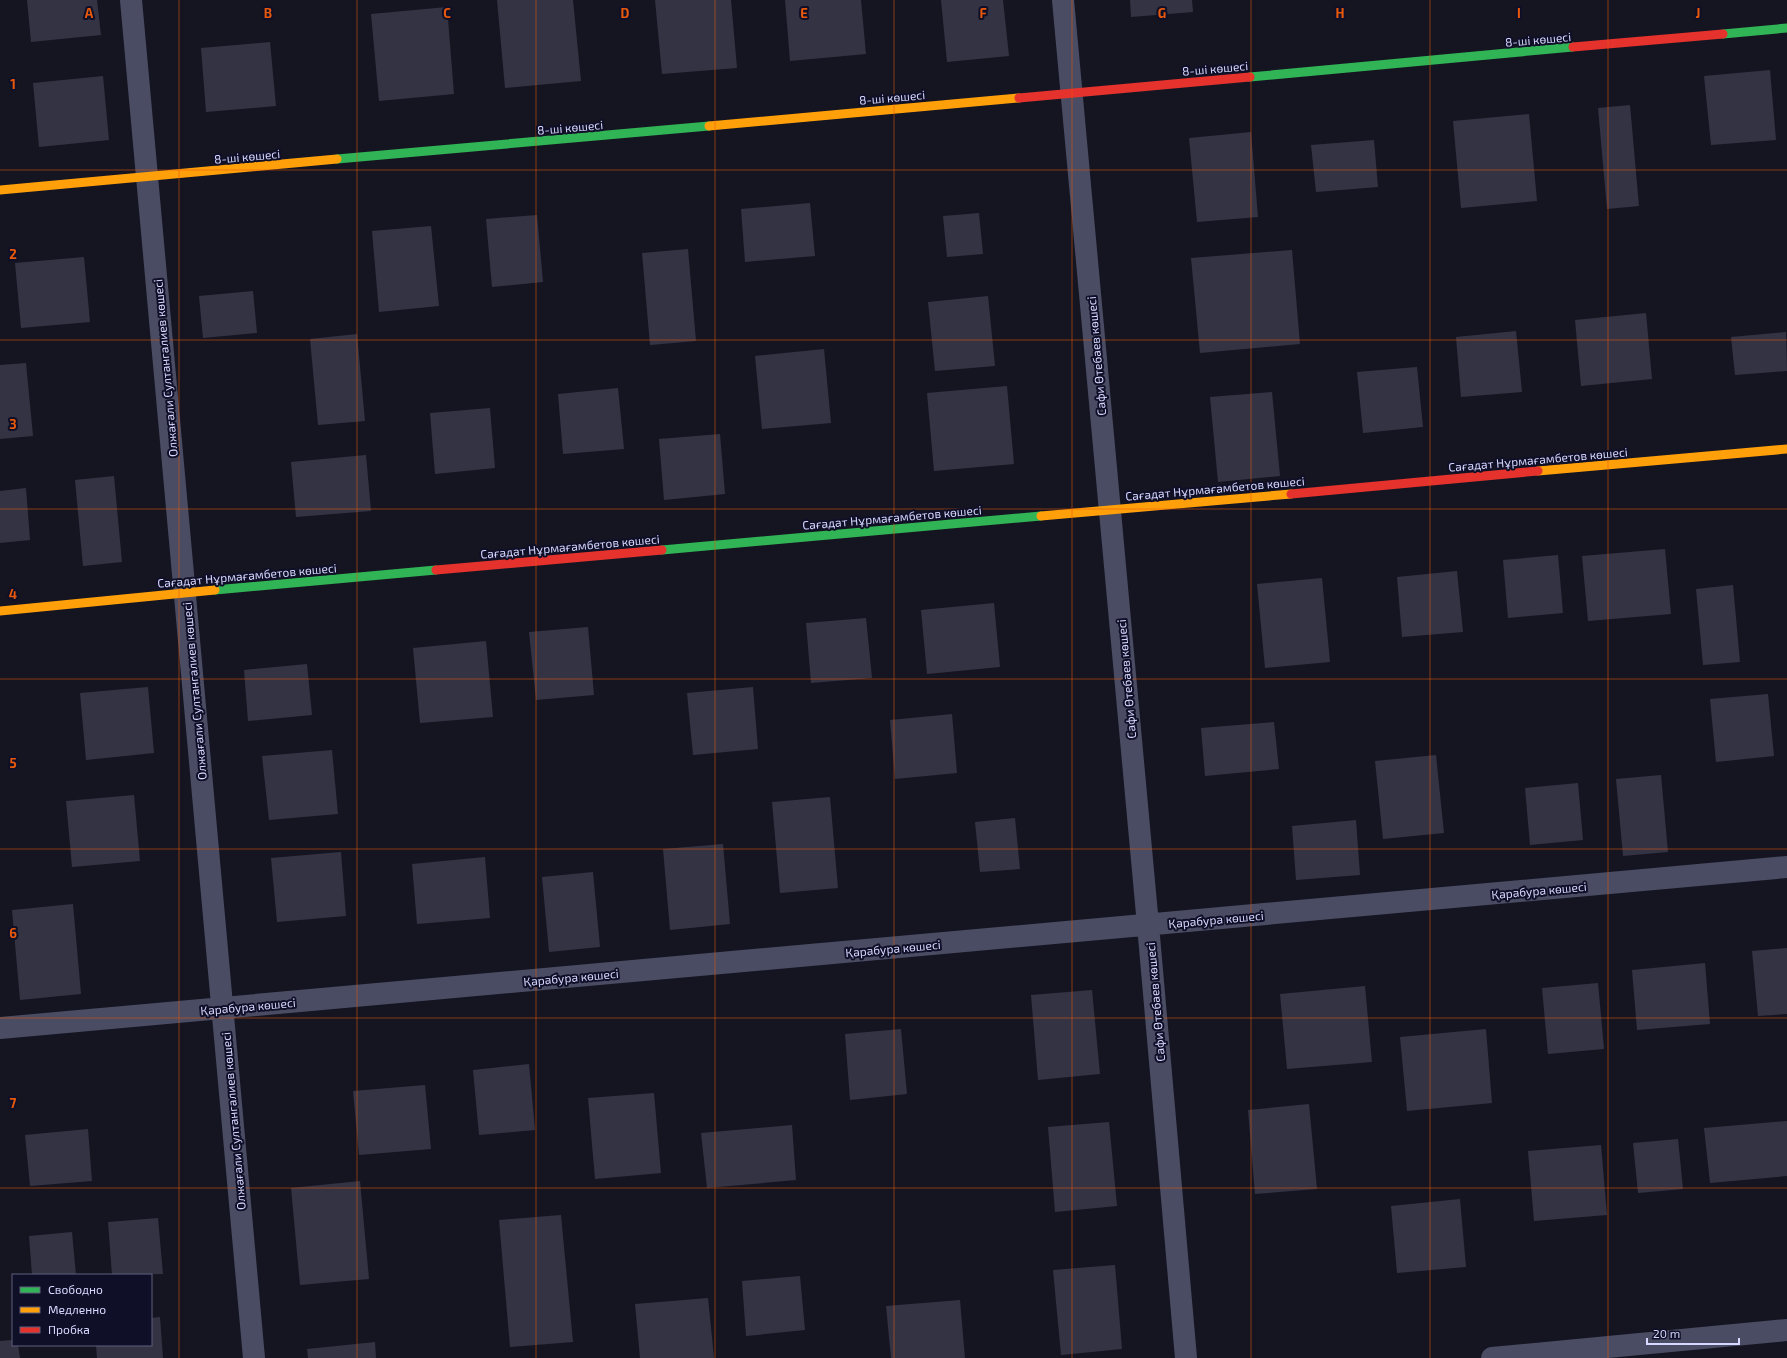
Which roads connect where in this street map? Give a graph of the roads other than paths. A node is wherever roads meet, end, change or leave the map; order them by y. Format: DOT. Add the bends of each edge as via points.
graph roads {
  1 [pos="131,0"];
  2 [pos="1063,0"];
  3 [pos="1787,28"];
  4 [pos="1072,93"];
  5 [pos="147,177"];
  6 [pos="0,190"];
  7 [pos="1787,449"];
  8 [pos="1110,509"];
  9 [pos="185,593"];
  10 [pos="0,611"];
  11 [pos="1787,867"];
  12 [pos="1148,925"];
  13 [pos="222,1008"];
  14 [pos="0,1028"];
  15 [pos="1787,1330"];
  16 [pos="254,1358"];
  17 [pos="1186,1358"];
  18 [pos="1492,1358"];
  1 -- 5 [label="street, Олжағали Султангалиев көшесі"];
  2 -- 4 [label="street, Сафи Өтебаев көшесі"];
  3 -- 4 [label="street, 8-шi көшесi"];
  4 -- 5 [label="street, 8-шi көшесi"];
  4 -- 8 [label="street, Сафи Өтебаев көшесі"];
  5 -- 6 [label="street, 8-шi көшесi"];
  5 -- 9 [label="street, Олжағали Султангалиев көшесі"];
  7 -- 8 [label="street, Сағадат Нұрмағамбетов көшесі"];
  8 -- 9 [label="street, Сағадат Нұрмағамбетов көшесі"];
  8 -- 12 [label="street, Сафи Өтебаев көшесі"];
  9 -- 10 [label="street, Сағадат Нұрмағамбетов көшесі"];
  9 -- 13 [label="street, Олжағали Султангалиев көшесі"];
  11 -- 12 [label="street, Қарабура көшесі"];
  12 -- 13 [label="street, Қарабура көшесі"];
  12 -- 17 [label="street, Сафи Өтебаев көшесі"];
  13 -- 14 [label="street, Қарабура көшесі"];
  13 -- 16 [label="street, Олжағали Султангалиев көшесі"];
  15 -- 18 [label="street"];
}
